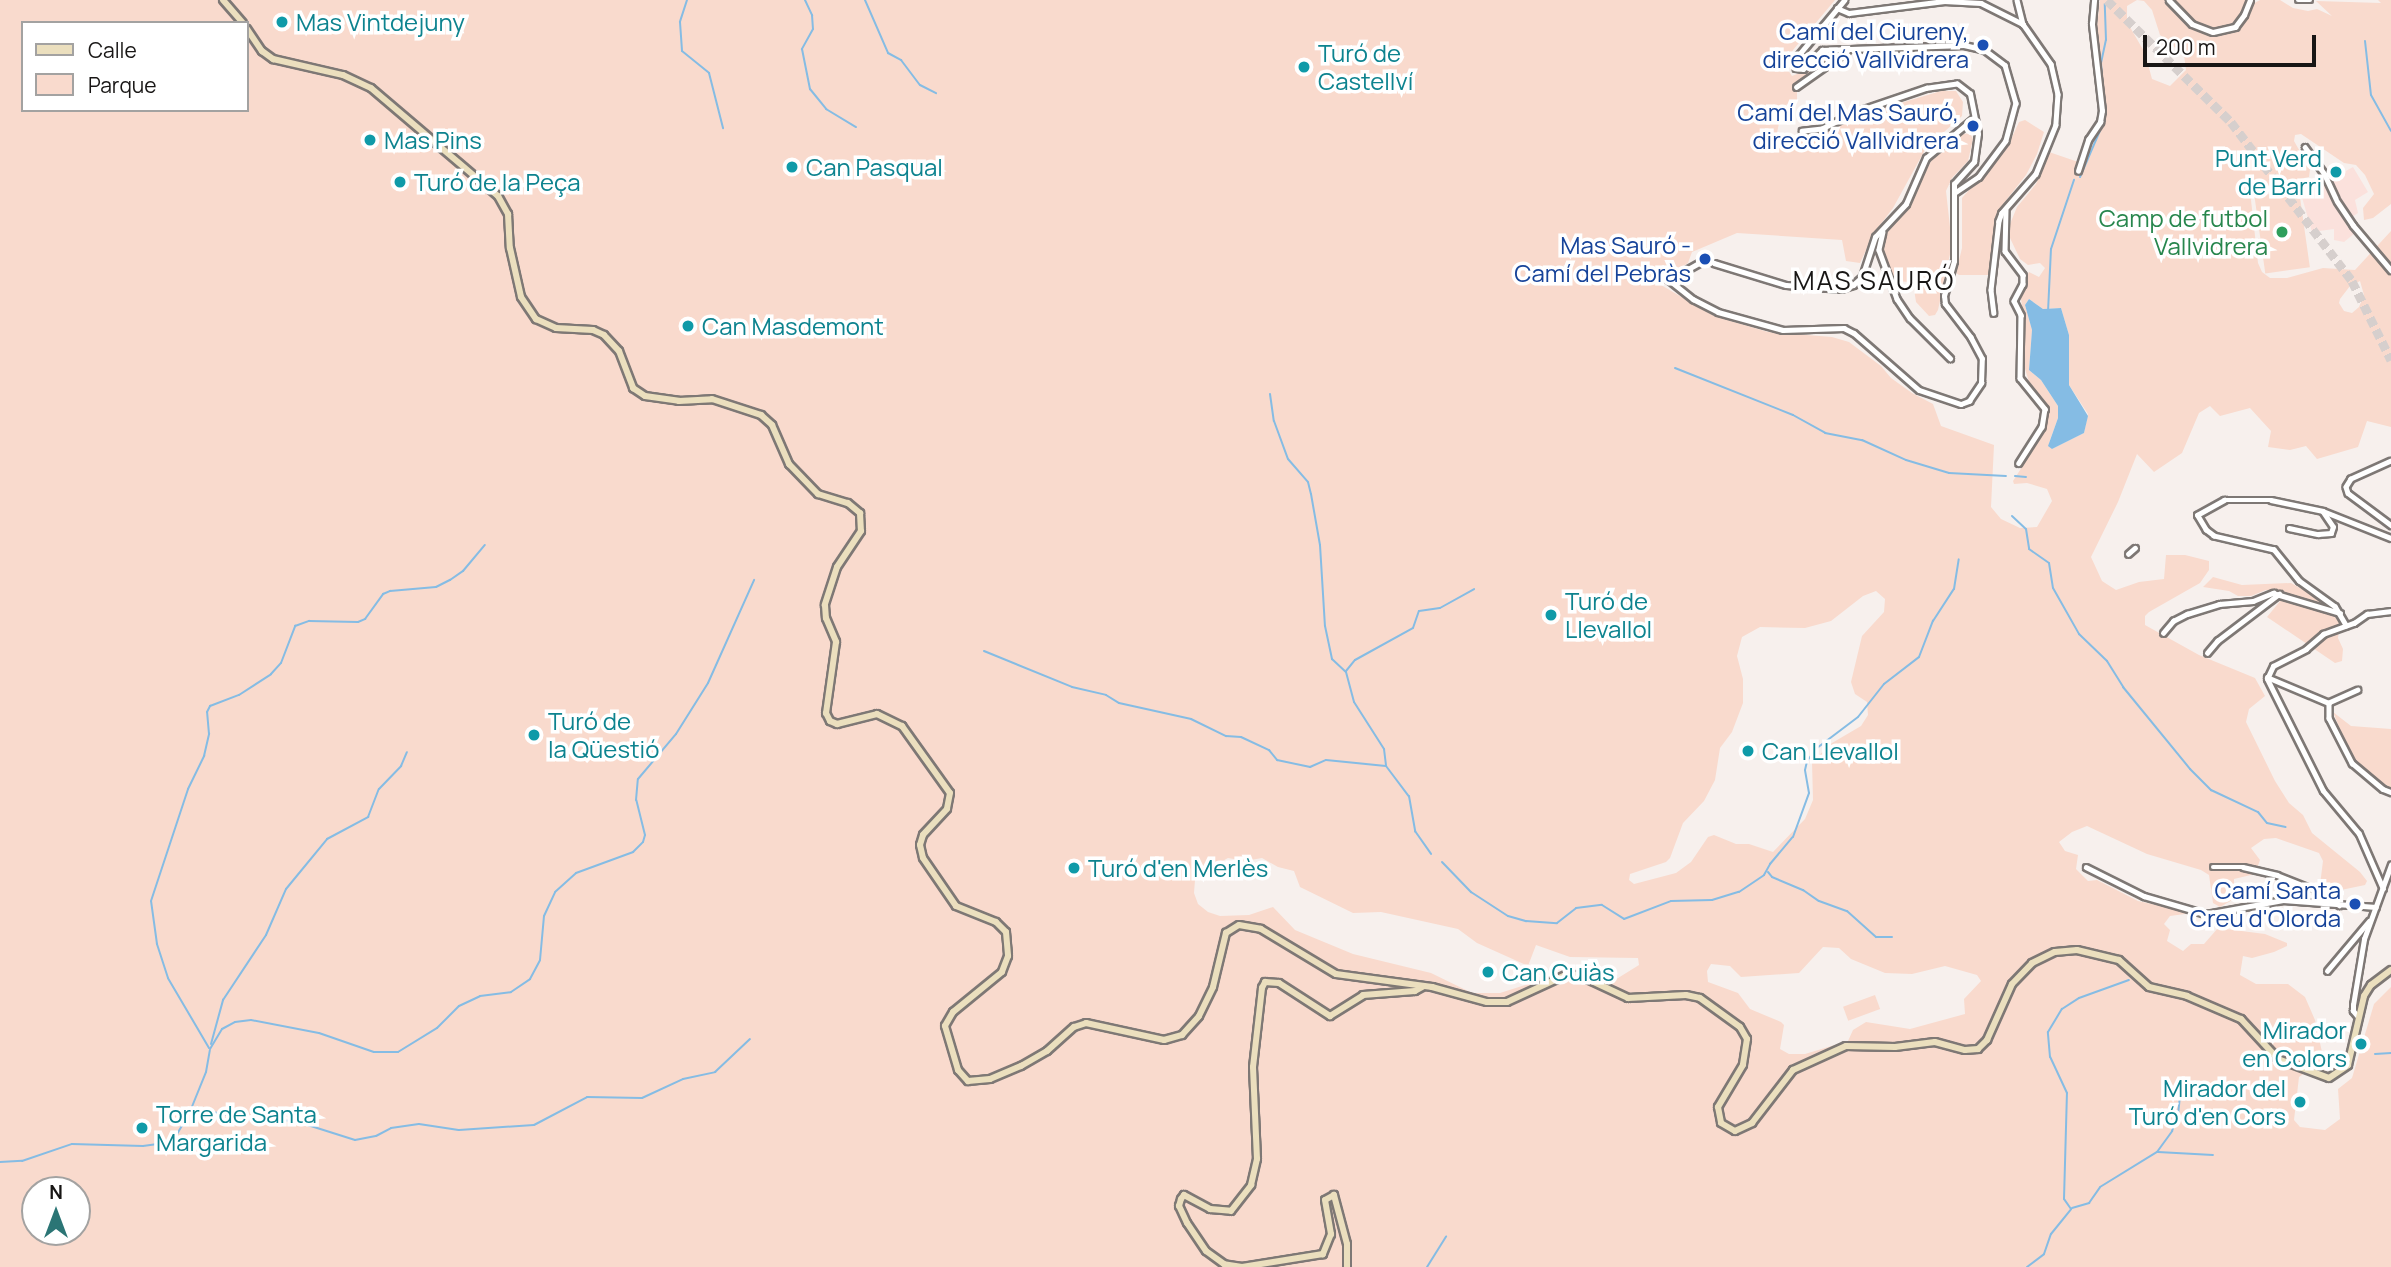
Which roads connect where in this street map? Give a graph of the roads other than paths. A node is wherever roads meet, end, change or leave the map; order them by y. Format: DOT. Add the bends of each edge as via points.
graph roads {
  1 [pos="1845,0"];
  2 [pos="2017,0"];
  3 [pos="2169,0"];
  4 [pos="2298,0"];
  5 [pos="2310,0"];
  6 [pos="224,1"];
  7 [pos="2249,1"];
  8 [pos="2094,2"];
  9 [pos="1837,8"];
  10 [pos="241,21"];
  11 [pos="2023,24"];
  12 [pos="248,30"];
  13 [pos="1848,50"];
  14 [pos="1796,87"];
  15 [pos="1974,118"];
  16 [pos="1802,131"];
  17 [pos="2305,147"];
  18 [pos="2078,171"];
  19 [pos="1954,194"];
  20 [pos="2006,209"];
  21 [pos="1883,231"];
  22 [pos="2391,270"];
  23 [pos="1994,313"];
  24 [pos="1950,358"];
  25 [pos="2391,461"];
  26 [pos="2019,463"];
  27 [pos="2323,511"];
  28 [pos="2391,526"];
  29 [pos="2289,528"];
  30 [pos="2391,538"];
  31 [pos="2135,548"];
  32 [pos="2127,554"];
  33 [pos="2280,594"];
  34 [pos="2391,611"];
  35 [pos="2340,613"];
  36 [pos="2346,626"];
  37 [pos="2163,633"];
  38 [pos="2207,653"];
  39 [pos="2267,677"];
  40 [pos="2358,690"];
  41 [pos="2329,703"];
  42 [pos="2391,792"];
  43 [pos="2391,865"];
  44 [pos="2086,867"];
  45 [pos="2213,867"];
  46 [pos="2384,889"];
  47 [pos="2340,906"];
  48 [pos="2376,908"];
  49 [pos="2372,918"];
  50 [pos="2391,970"];
  51 [pos="2327,971"];
  52 [pos="1424,986"];
  53 [pos="2358,1017"];
  54 [pos="1347,1267"];
  1 -- 9 [label="street"];
  2 -- 11 [label="street"];
  3 -- 7 [label="street" via="2192,24 2224,32 2241,22"];
  4 -- 5 [label="street"];
  6 -- 10 [label="main road"];
  8 -- 18 [label="street" via="2092,24 2102,111"];
  9 -- 11 [label="street" via="1849,13 1965,1 1991,6"];
  9 -- 13 [label="street" via="1794,66 1803,69 1822,50"];
  11 -- 20 [label="street" via="2051,64 2059,110 2036,174"];
  12 -- 52 [label="main road" via="273,59 343,75 371,88 498,196 508,214 520,294 536,319 562,329 604,335 619,351 633,387 645,396 712,399 761,415 772,425 789,464 818,494 848,503 860,513 860,531 837,566 825,605 836,642 826,713 837,724 877,714 902,726 950,793 947,809 923,835 923,858 956,906 996,922 1006,932 1008,956 1002,972 947,1021 946,1038 964,1079 977,1081 1009,1072 1086,1023 1157,1039 1182,1035 1207,1002 1226,933 1239,925 1261,929 1336,974"];
  13 -- 14 [label="street"];
  13 -- 19 [label="street" via="1970,45 1991,52 2005,65 2016,103 2006,141 1979,177"];
  15 -- 16 [label="street" via="1967,89 1947,85 1857,112 1822,129"];
  15 -- 19 [label="street" via="1978,134 1974,162 1954,184"];
  15 -- 21 [label="street" via="1926,158 1906,204"];
  17 -- 22 [label="street" via="2353,225"];
  19 -- 21 [label="street" via="1955,250 1944,298 1978,349 1983,369 1979,387 1963,404 1919,390 1844,328 1783,330 1718,312 1658,271 1681,273 1699,263 1728,266 1778,283 1841,289 1862,277 1872,242"];
  20 -- 23 [label="street" via="1994,251"];
  20 -- 26 [label="street" via="2005,251 2023,275 2014,301 2021,315 2020,378 2045,409 2042,427"];
  21 -- 24 [label="street" via="1879,250 1897,299"];
  25 -- 28 [label="street" via="2351,479 2346,489"];
  27 -- 29 [label="street" via="2333,532"];
  27 -- 30 [label="street"];
  27 -- 35 [label="street" via="2271,500 2224,500 2197,515 2214,536 2274,550 2299,581"];
  31 -- 32 [label="street"];
  33 -- 35 [label="street"];
  33 -- 37 [label="street" via="2187,614"];
  33 -- 38 [label="street"];
  34 -- 36 [label="street" via="2367,614"];
  35 -- 36 [label="street"];
  36 -- 39 [label="street" via="2276,664"];
  39 -- 41 [label="street"];
  39 -- 46 [label="street" via="2323,791 2359,834"];
  40 -- 41 [label="street"];
  41 -- 42 [label="street" via="2329,718 2349,758 2380,788"];
  43 -- 46 [label="street"];
  44 -- 47 [label="street" via="2144,896 2206,914 2283,900"];
  45 -- 47 [label="street" via="2243,867 2277,875 2325,894"];
  46 -- 48 [label="street"];
  47 -- 48 [label="street"];
  48 -- 49 [label="street"];
  49 -- 51 [label="street"];
  49 -- 53 [label="street" via="2353,999"];
  50 -- 53 [label="main road" via="2367,990"];
  52 -- 53 [label="main road" via="1501,1003 1568,974 1628,998 1700,998 1740,1027 1747,1039 1743,1065 1718,1107 1721,1124 1735,1131 1752,1123 1793,1070 1846,1046 1895,1048 1936,1042 1965,1051 1978,1049 1987,1040 2002,1000 2019,975 2040,958 2061,951 2112,957 2153,989 2187,996 2241,1019 2278,1059 2323,1077 2334,1076 2348,1065"];
  52 -- 54 [label="main road" via="1415,991 1363,995 1330,1016 1279,983 1265,982 1253,1067 1257,1159 1251,1185 1231,1211 1210,1209 1184,1195 1179,1206 1209,1254 1227,1265 1248,1266 1323,1254 1331,1234 1325,1200 1334,1195 1348,1244"];
}
